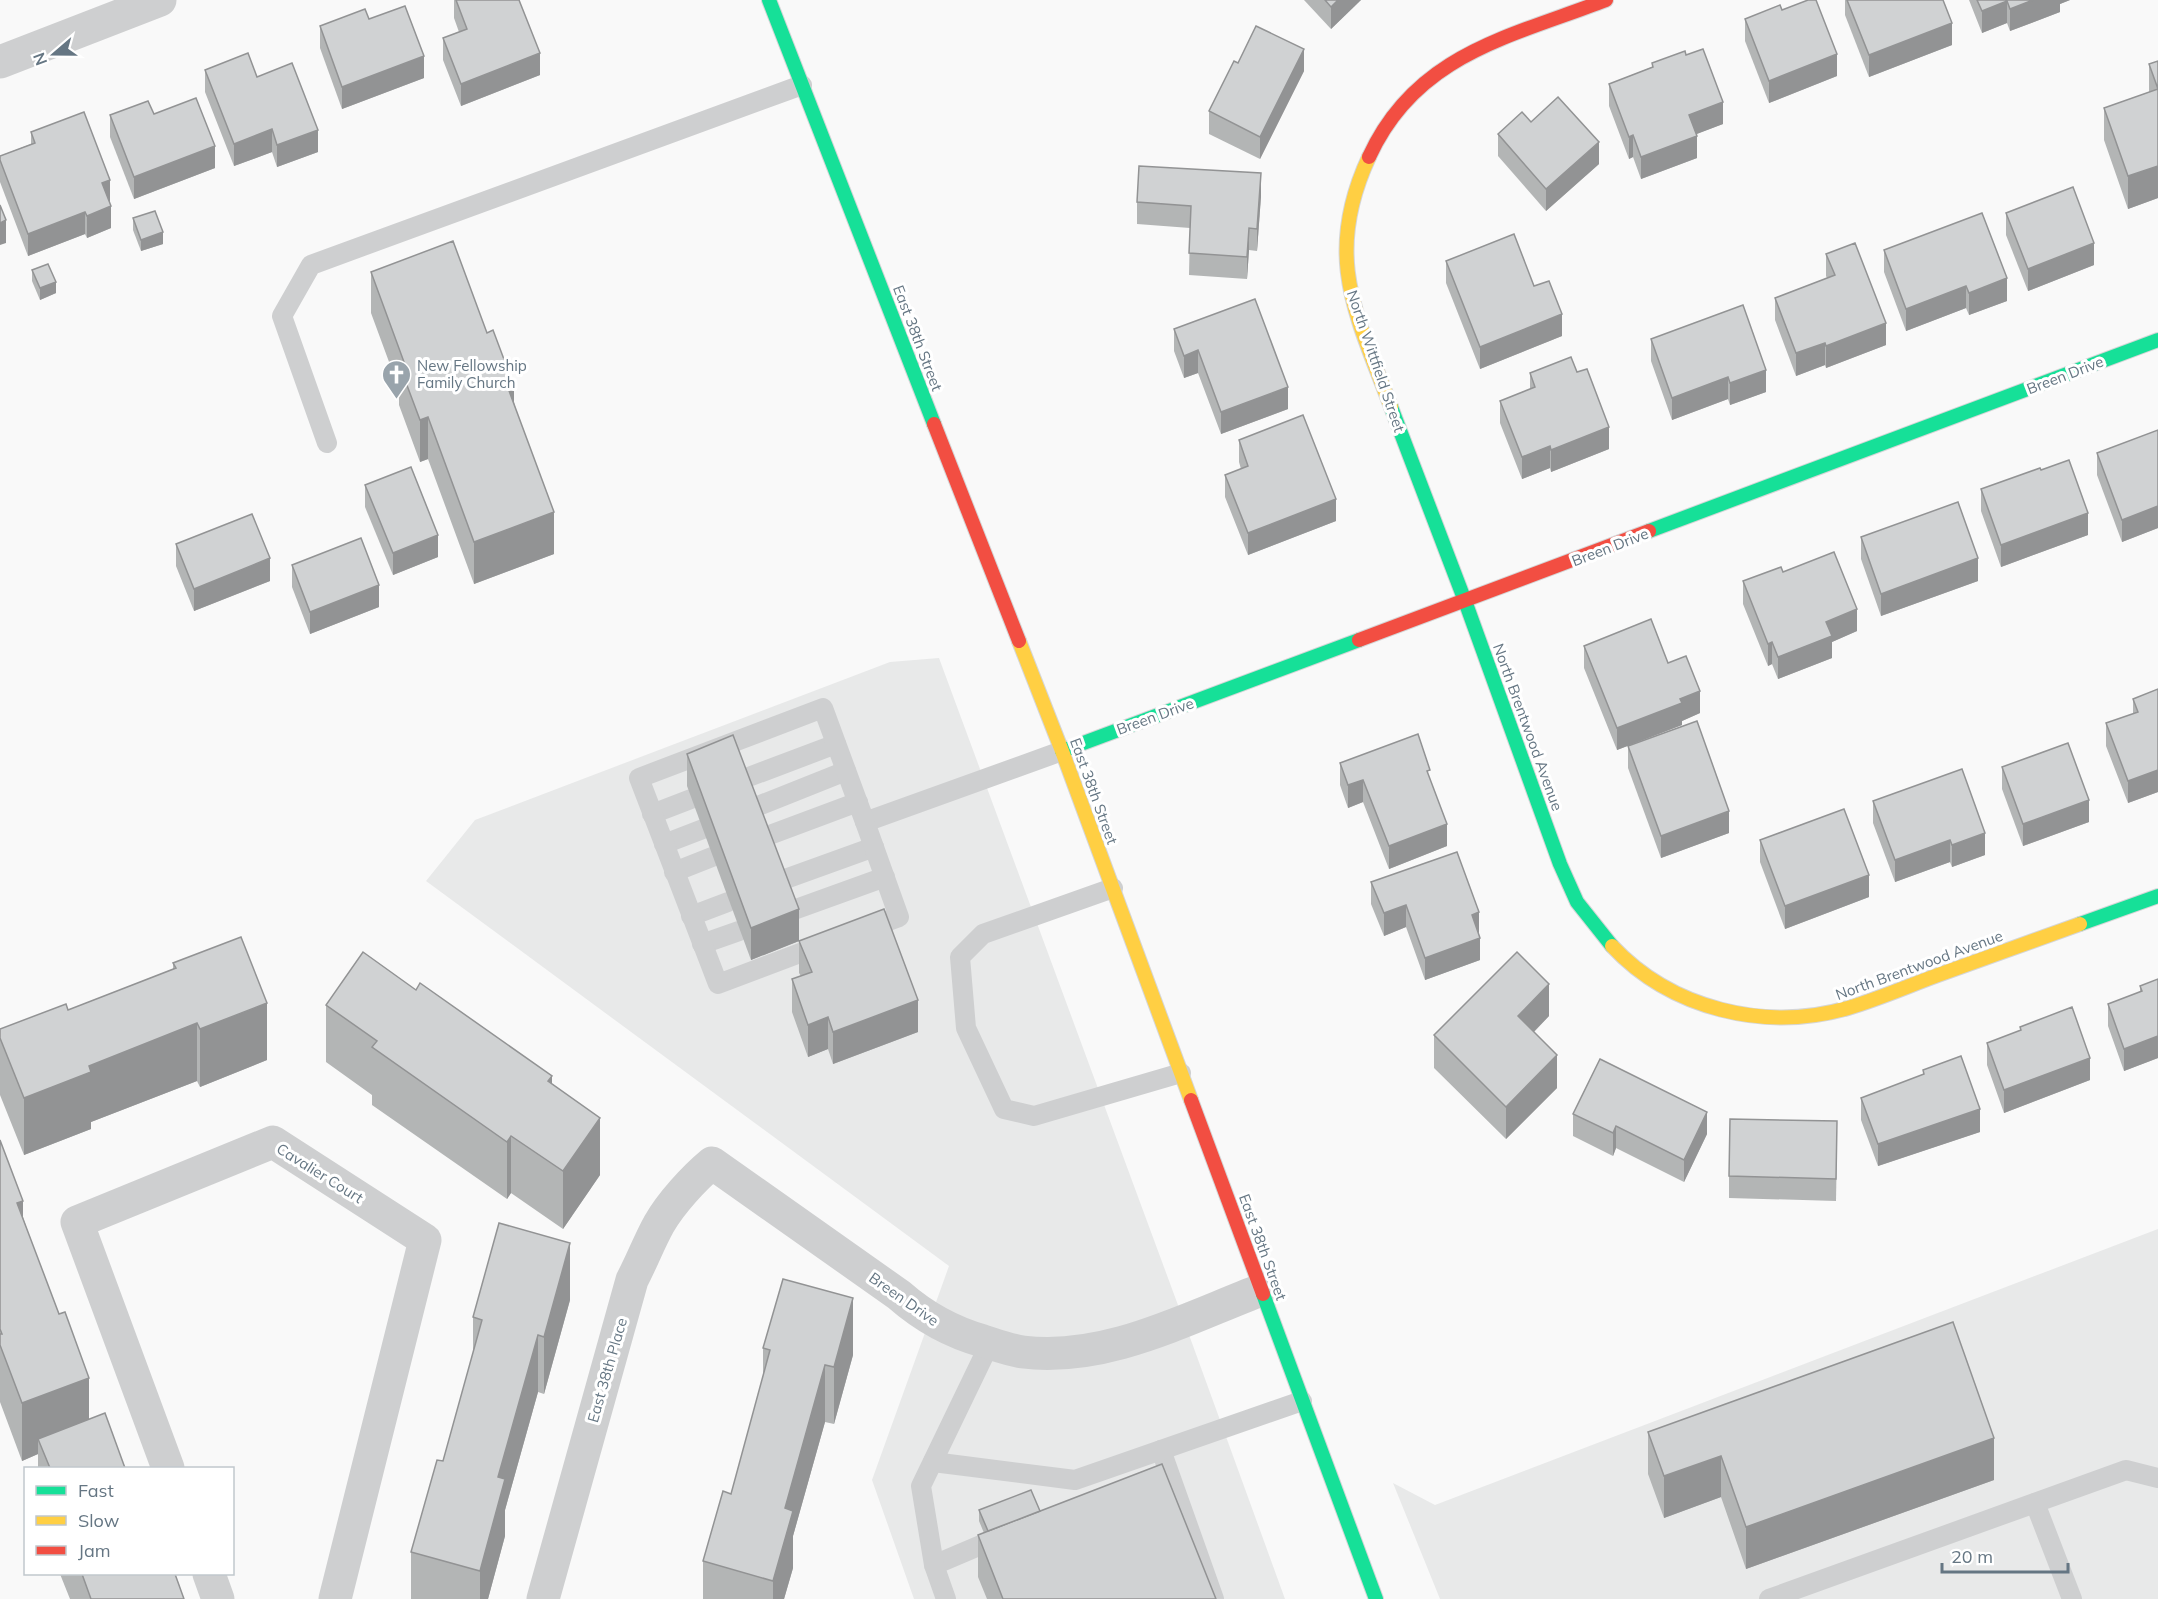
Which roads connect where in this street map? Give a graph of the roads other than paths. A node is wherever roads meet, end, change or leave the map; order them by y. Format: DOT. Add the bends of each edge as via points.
graph roads {
  1 [pos="160,0"];
  2 [pos="769,0"];
  3 [pos="1606,0"];
  4 [pos="0,62"];
  5 [pos="802,84"];
  6 [pos="2158,340"];
  7 [pos="327,443"];
  8 [pos="1465,601"];
  9 [pos="836,744"];
  10 [pos="1062,751"];
  11 [pos="846,771"];
  12 [pos="738,781"];
  13 [pos="691,799"];
  14 [pos="858,802"];
  15 [pos="748,810"];
  16 [pos="652,814"];
  17 [pos="865,822"];
  18 [pos="703,829"];
  19 [pos="759,838"];
  20 [pos="664,844"];
  21 [pos="874,847"];
  22 [pos="712,857"];
  23 [pos="675,872"];
  24 [pos="885,878"];
  25 [pos="777,882"];
  26 [pos="1113,888"];
  27 [pos="2158,896"];
  28 [pos="728,902"];
  29 [pos="788,912"];
  30 [pos="691,916"];
  31 [pos="740,932"];
  32 [pos="702,944"];
  33 [pos="1181,1073"];
  34 [pos="712,1163"];
  35 [pos="1261,1290"];
  36 [pos="990,1343"];
  37 [pos="1302,1401"];
  38 [pos="1161,1449"];
  39 [pos="933,1462"];
  40 [pos="168,1467"];
  41 [pos="2158,1478"];
  42 [pos="1075,1480"];
  43 [pos="1069,1503"];
  44 [pos="2035,1503"];
  45 [pos="988,1542"];
  46 [pos="934,1565"];
  47 [pos="208,1575"];
  48 [pos="218,1599"];
  49 [pos="335,1599"];
  50 [pos="543,1599"];
  51 [pos="946,1599"];
  52 [pos="1214,1599"];
  53 [pos="1376,1599"];
  54 [pos="1768,1599"];
  55 [pos="2072,1599"];
  1 -- 4 [label="street"];
  2 -- 5 [label="street, East 38th Street"];
  3 -- 8 [label="street, North Wittfield Street" via="1486,45 1436,73 1394,115 1362,167 1355,186 1346,244 1353,303"];
  5 -- 7 [label="lane" via="310,265 282,316"];
  5 -- 10 [label="street, East 38th Street"];
  6 -- 8 [label="street, Breen Drive"];
  8 -- 10 [label="street, Breen Drive"];
  8 -- 27 [label="street, North Brentwood Avenue" via="1576,901 1613,947 1642,973 1676,993 1751,1016 1791,1018 1830,1013"];
  9 -- 11 [label="lane"];
  9 -- 12 [label="lane"];
  9 -- 16 [label="lane" via="823,708 790,720 639,778"];
  10 -- 17 [label="lane"];
  10 -- 26 [label="street, East 38th Street"];
  11 -- 14 [label="lane"];
  11 -- 15 [label="lane"];
  13 -- 16 [label="lane"];
  14 -- 17 [label="lane"];
  14 -- 19 [label="lane"];
  16 -- 20 [label="lane"];
  17 -- 21 [label="lane"];
  18 -- 20 [label="lane"];
  20 -- 23 [label="lane"];
  21 -- 24 [label="lane"];
  21 -- 25 [label="lane"];
  22 -- 23 [label="lane"];
  23 -- 30 [label="lane"];
  24 -- 29 [label="lane"];
  24 -- 32 [label="lane" via="899,916 718,984"];
  26 -- 33 [label="street, East 38th Street"];
  26 -- 33 [label="lane" via="983,934 960,957 966,1028 1004,1109 1034,1116"];
  28 -- 30 [label="lane"];
  30 -- 32 [label="lane"];
  31 -- 32 [label="lane"];
  33 -- 35 [label="street, East 38th Street"];
  34 -- 36 [label="street, Breen Drive" via="913,1308 947,1328"];
  34 -- 50 [label="street, East 38th Place" via="664,1217 632,1280"];
  35 -- 36 [label="street, Breen Drive" via="1140,1337 1082,1352 1022,1352"];
  35 -- 37 [label="street, East 38th Street"];
  36 -- 39 [label="lane"];
  37 -- 38 [label="lane"];
  37 -- 53 [label="street, East 38th Street"];
  38 -- 42 [label="lane"];
  38 -- 52 [label="lane"];
  39 -- 42 [label="lane"];
  39 -- 46 [label="lane" via="921,1486"];
  40 -- 49 [label="street, Cavalier Court" via="77,1222 273,1142 424,1240"];
  41 -- 44 [label="lane" via="2126,1470"];
  42 -- 43 [label="lane"];
  44 -- 54 [label="lane"];
  44 -- 55 [label="lane"];
  45 -- 46 [label="lane"];
  46 -- 51 [label="lane"];
  47 -- 48 [label="street"];
}
